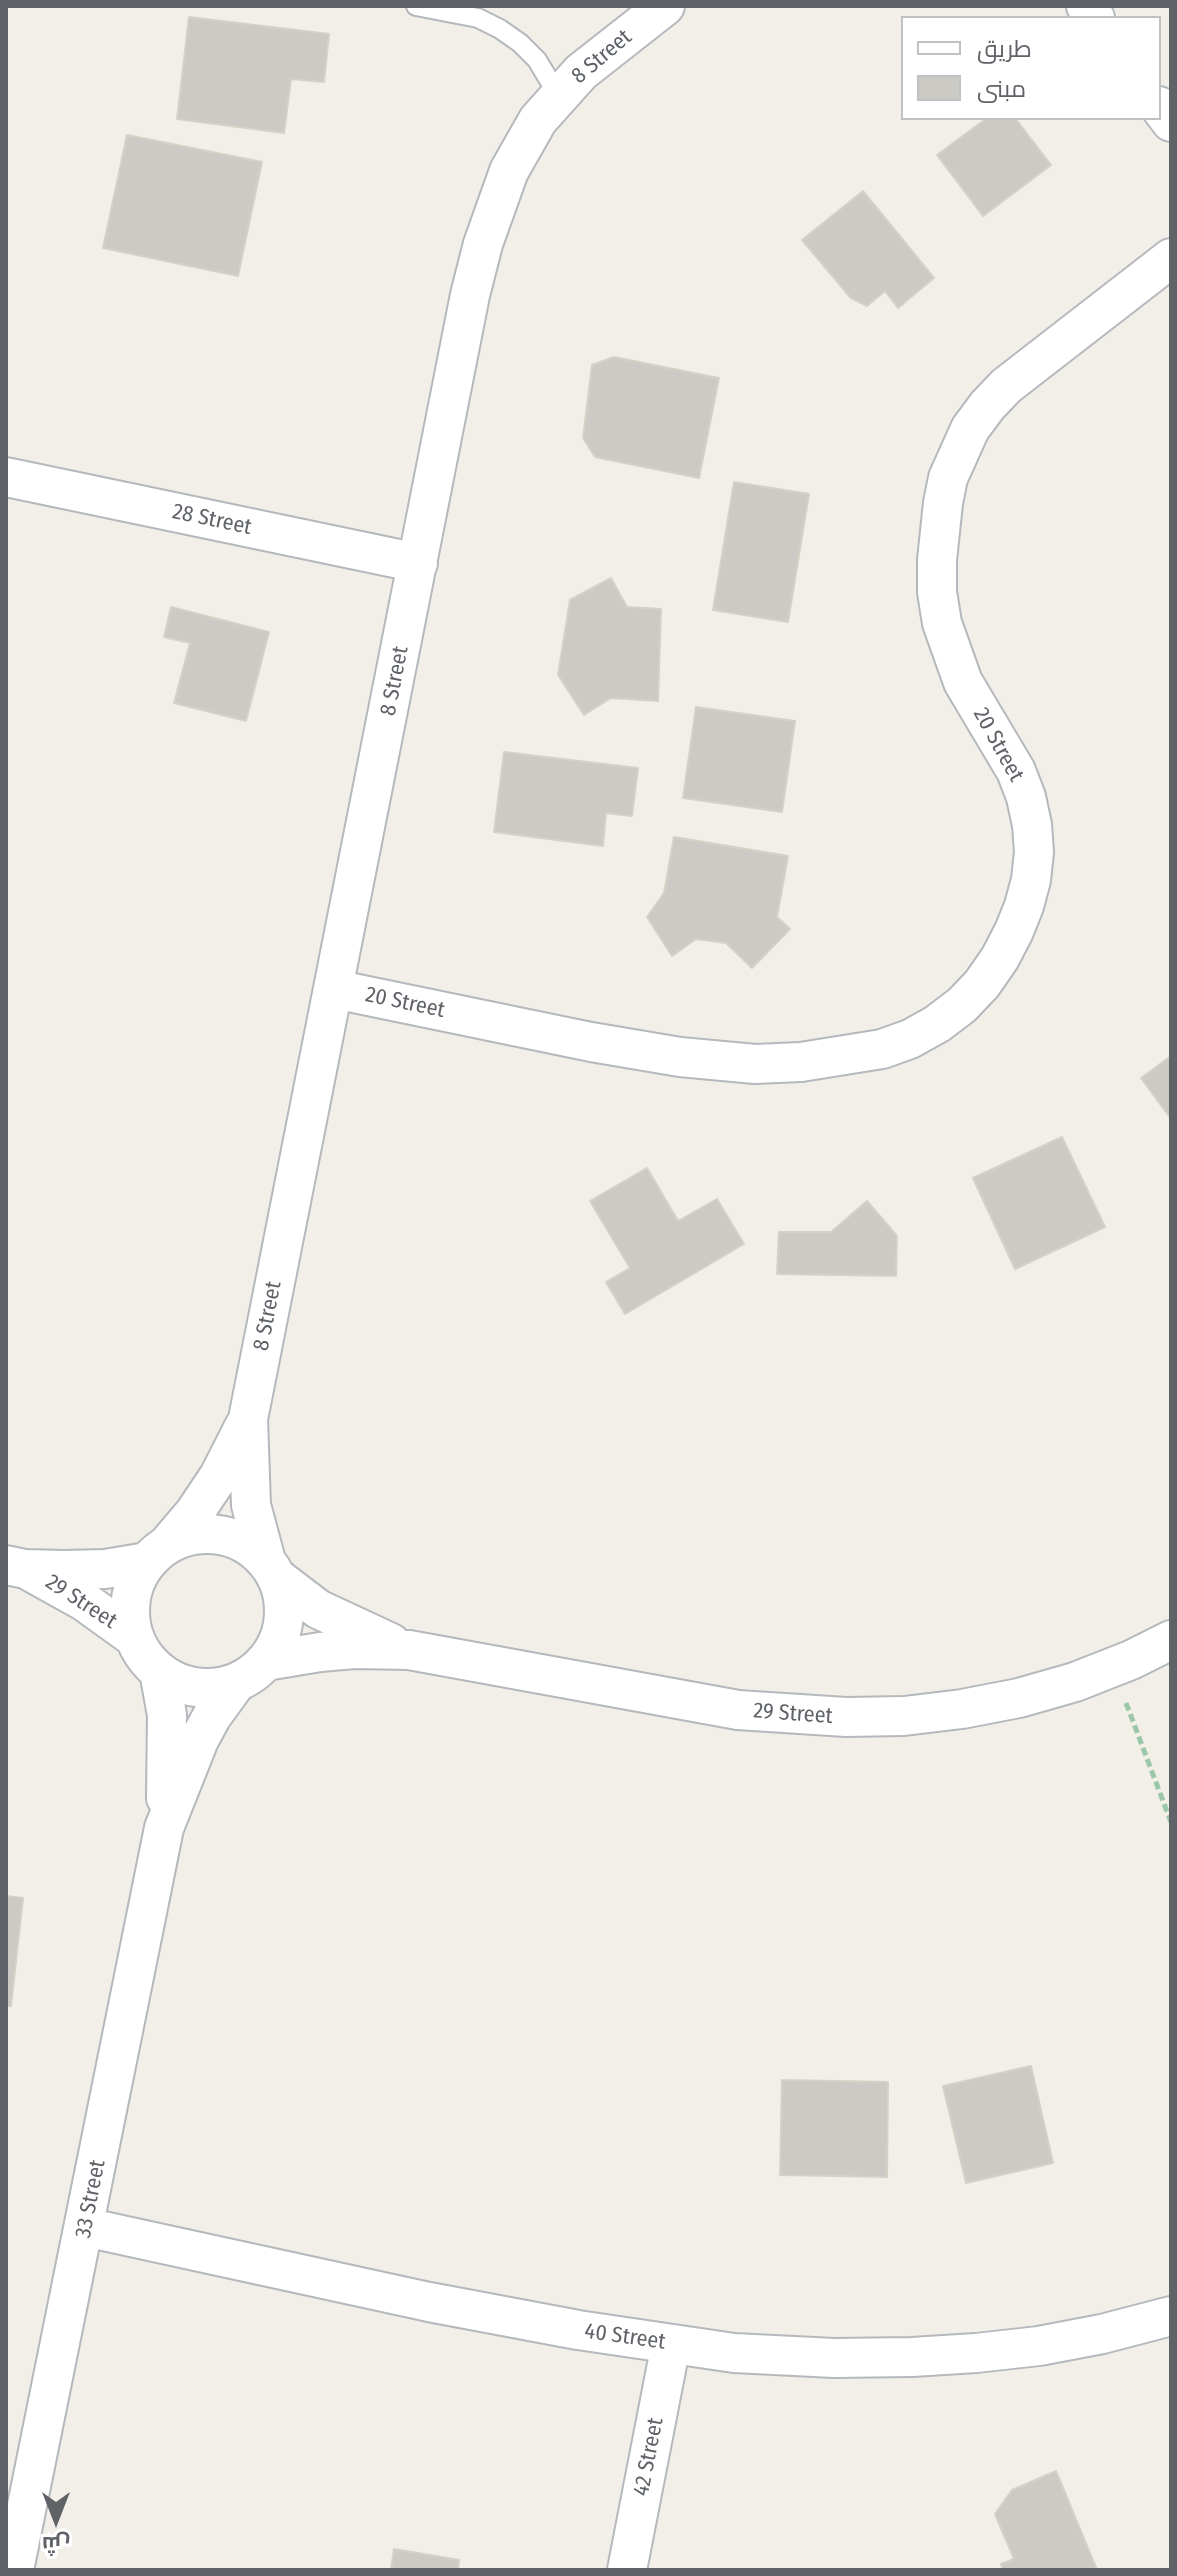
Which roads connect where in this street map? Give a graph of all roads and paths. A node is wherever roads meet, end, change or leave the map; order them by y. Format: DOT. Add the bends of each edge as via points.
graph roads {
  1 [pos="416,6"];
  2 [pos="665,6"];
  3 [pos="558,95"];
  4 [pos="1171,258"];
  5 [pos="6,477"];
  6 [pos="418,563"];
  7 [pos="334,989"];
  8 [pos="248,1419"];
  9 [pos="157,1554"];
  10 [pos="16,1567"];
  11 [pos="271,1569"];
  12 [pos="135,1638"];
  13 [pos="1171,1640"];
  14 [pos="409,1650"];
  15 [pos="1113,1667"];
  16 [pos="159,1671"];
  17 [pos="251,1672"];
  18 [pos="1171,1822"];
  19 [pos="164,1828"];
  20 [pos="85,2227"];
  21 [pos="1171,2316"];
  22 [pos="671,2344"];
  23 [pos="14,2570"];
  24 [pos="627,2570"];
  1 -- 3 [label="lane" via="478,18 500,29 537,60"];
  2 -- 3 [label="street, 8 Street"];
  3 -- 6 [label="street, 8 Street" via="521,147 483,244"];
  4 -- 7 [label="street, 20 Street" via="1006,386 970,429 948,478 937,560 942,623 963,682 1016,771 1026,797 1034,852 1014,931 991,971 962,1005 910,1039 882,1049 755,1064 591,1042"];
  5 -- 6 [label="street, 28 Street"];
  6 -- 7 [label="street, 8 Street"];
  7 -- 8 [label="street, 8 Street"];
  8 -- 9 [label="street, 8 Street" via="195,1512"];
  8 -- 11 [label="street, 8 Street" via="251,1505"];
  9 -- 10 [label="street, 29 Street" via="105,1569"];
  9 -- 11 [label="street" via="188,1537 210,1534 252,1548"];
  9 -- 12 [label="street" via="139,1575 132,1595"];
  10 -- 12 [label="street, 29 Street" via="85,1602"];
  11 -- 14 [label="street, 29 Street" via="318,1609"];
  11 -- 17 [label="street" via="284,1599 284,1623 277,1645"];
  12 -- 16 [label="street"];
  13 -- 15 [label="street, 29 Street"];
  14 -- 15 [label="street, 29 Street" via="685,1702 846,1717 962,1709 1019,1698"];
  14 -- 17 [label="street, 29 Street" via="331,1651"];
  15 -- 18 [label="path"];
  16 -- 17 [label="street" via="196,1687 216,1687"];
  16 -- 19 [label="street, 33 Street" via="167,1715"];
  17 -- 19 [label="street, 33 Street" via="212,1716"];
  19 -- 20 [label="street, 33 Street"];
  20 -- 22 [label="street, 40 Street" via="429,2302"];
  20 -- 23 [label="street, 33 Street"];
  21 -- 22 [label="street, 40 Street" via="1039,2346 912,2357 734,2353"];
  22 -- 24 [label="street, 42 Street"];
}
